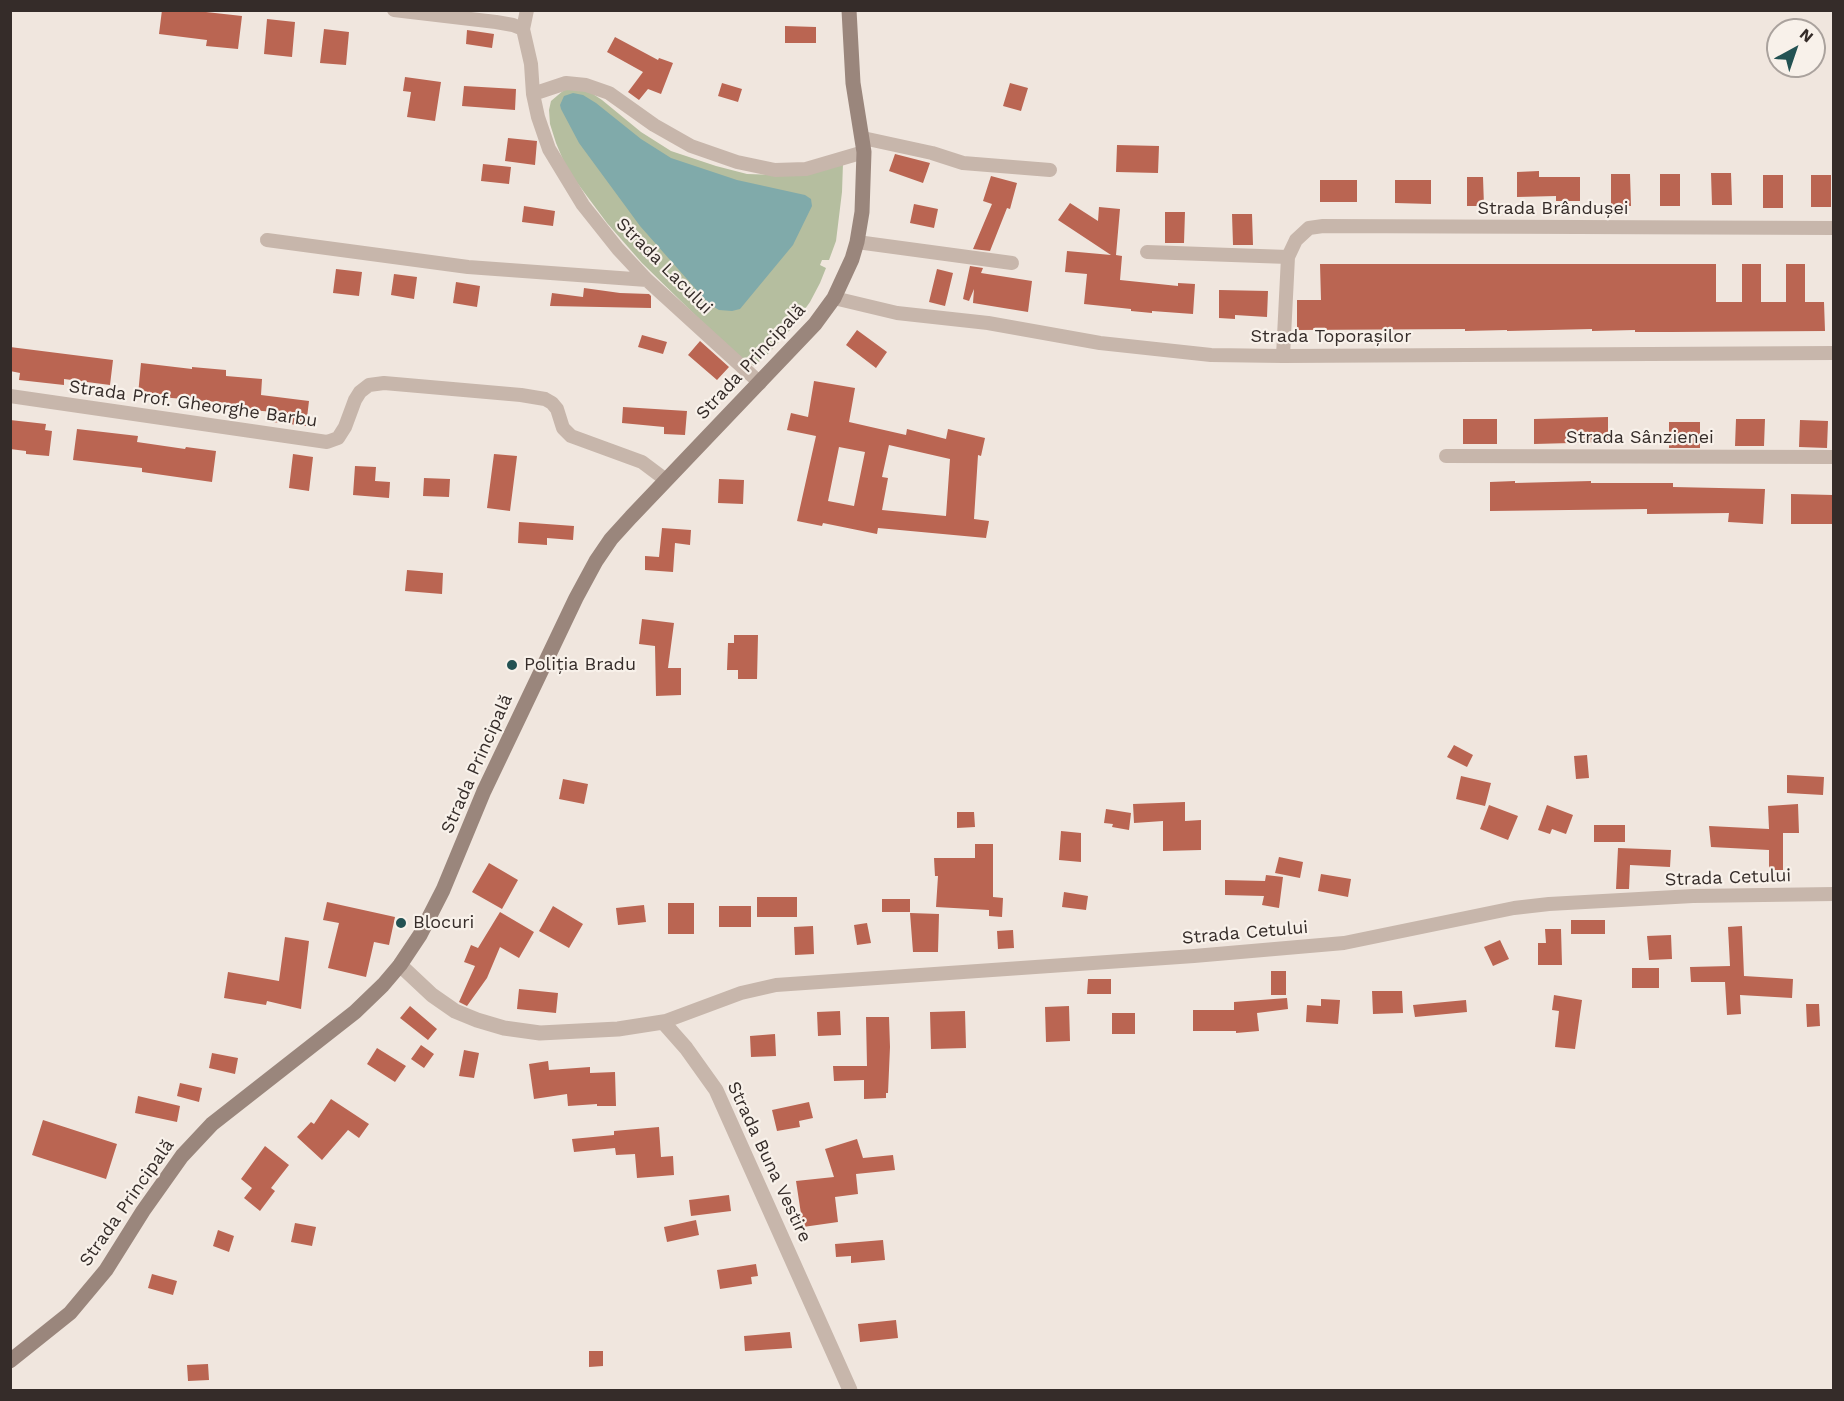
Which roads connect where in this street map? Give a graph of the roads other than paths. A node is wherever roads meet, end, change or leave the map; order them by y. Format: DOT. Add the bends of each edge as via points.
graph roads {
  1 [pos="394,10"];
  2 [pos="527,10"];
  3 [pos="849,10"];
  4 [pos="524,29"];
  5 [pos="533,94"];
  6 [pos="863,145"];
  7 [pos="1050,170"];
  8 [pos="1833,228"];
  9 [pos="267,240"];
  10 [pos="857,242"];
  11 [pos="1147,252"];
  12 [pos="1288,257"];
  13 [pos="1012,263"];
  14 [pos="647,280"];
  15 [pos="834,298"];
  16 [pos="1833,353"];
  17 [pos="1283,356"];
  18 [pos="760,383"];
  19 [pos="10,396"];
  20 [pos="1446,456"];
  21 [pos="1833,457"];
  22 [pos="666,480"];
  23 [pos="1833,894"];
  24 [pos="400,965"];
  25 [pos="663,1022"];
  26 [pos="10,1361"];
  27 [pos="850,1390"];
  1 -- 4 [label="street"];
  2 -- 4 [label="street"];
  3 -- 6 [label="main road, Strada Principală" via="853,83"];
  4 -- 5 [label="street, Strada Lacului"];
  5 -- 6 [label="street" via="567,83 586,85 609,93 691,146 775,170 806,169"];
  5 -- 14 [label="street, Strada Lacului" via="549,149 559,167 583,205"];
  6 -- 7 [label="street" via="932,153 963,163"];
  6 -- 10 [label="main road, Strada Principală" via="862,212"];
  8 -- 12 [label="street, Strada Brândușei" via="1323,226 1302,233"];
  9 -- 14 [label="street" via="468,267"];
  10 -- 13 [label="street"];
  10 -- 15 [label="main road, Strada Principală"];
  11 -- 12 [label="street"];
  12 -- 17 [label="street, Strada Brândușei"];
  14 -- 18 [label="street, Strada Lacului"];
  15 -- 17 [label="street, Strada Toporașilor" via="897,313 988,323 1100,343 1211,355"];
  15 -- 18 [label="main road, Strada Principală"];
  16 -- 17 [label="street, Strada Toporașilor"];
  18 -- 22 [label="main road, Strada Principală"];
  19 -- 22 [label="street, Strada Prof. Gheorghe Barbu" via="327,441 338,438 355,400 369,385 521,395 552,403 563,429 571,436 642,462"];
  20 -- 21 [label="street, Strada Sânzienei"];
  22 -- 24 [label="main road, Strada Principală" via="596,561 504,749 443,890"];
  23 -- 25 [label="street, Strada Cetului" via="1549,904 1344,943 776,985 741,993"];
  24 -- 25 [label="street" via="455,1011 504,1028 540,1033"];
  24 -- 26 [label="main road, Strada Principală" via="355,1012 212,1124 182,1156 106,1270 70,1313"];
  25 -- 27 [label="street, Strada Buna Vestire" via="716,1090"];
}
